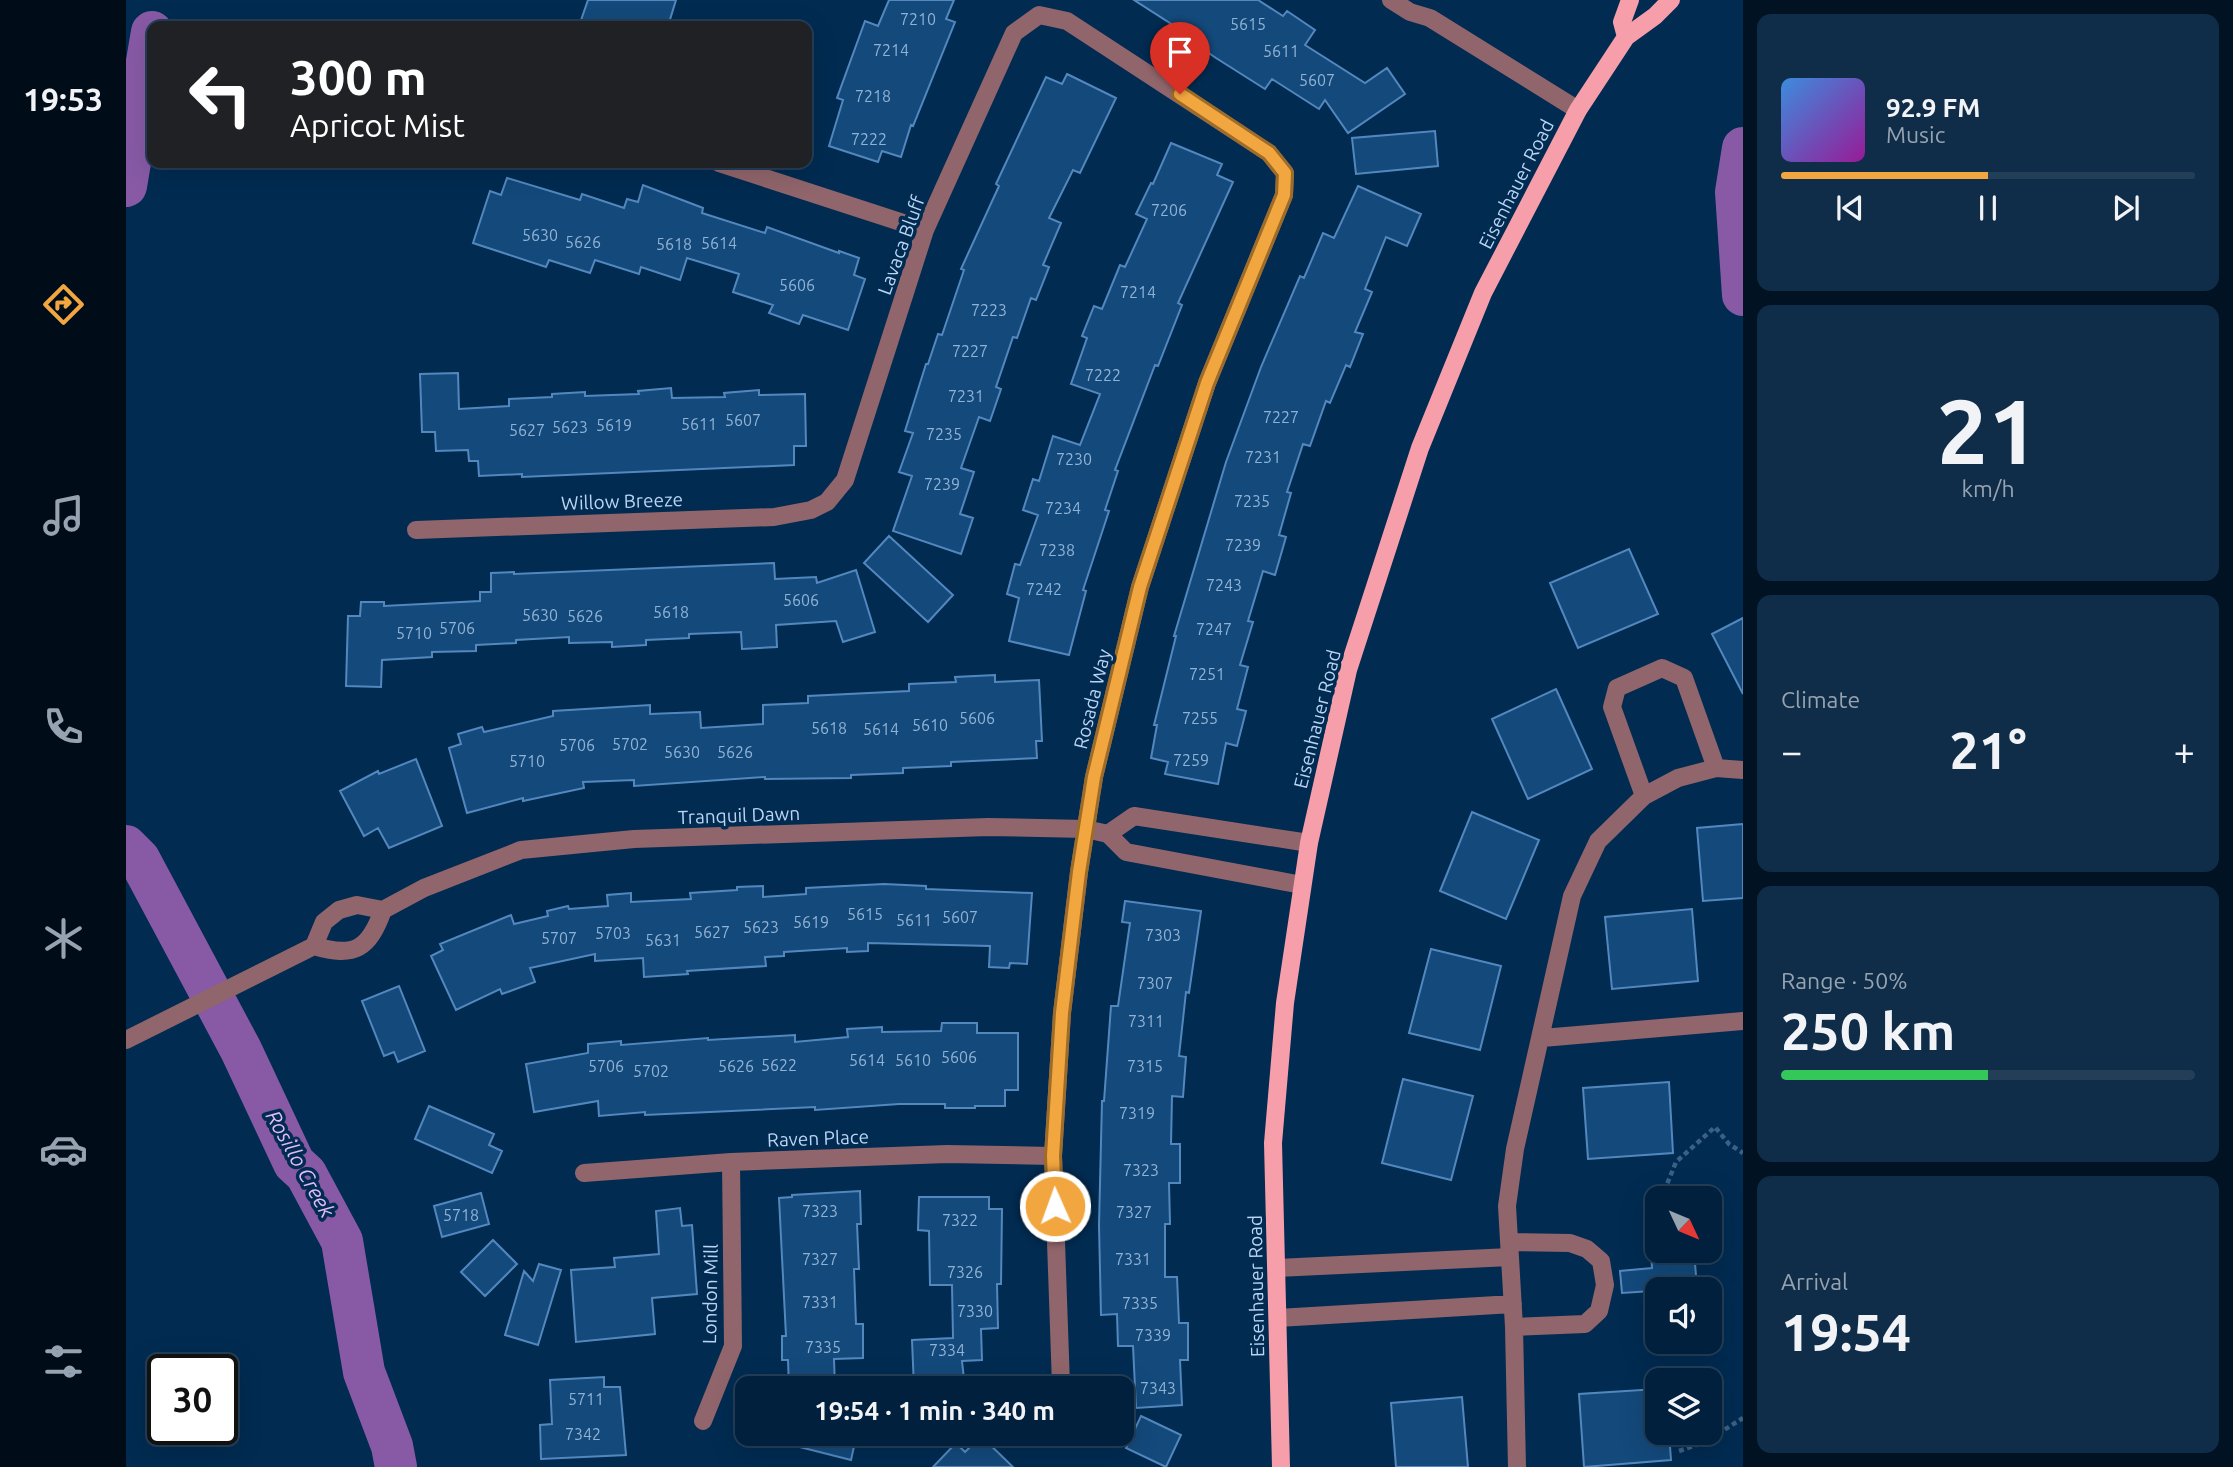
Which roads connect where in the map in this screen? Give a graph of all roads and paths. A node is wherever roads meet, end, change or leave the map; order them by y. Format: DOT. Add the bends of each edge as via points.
graph roads {
  1 [pos="1391,0"];
  2 [pos="1630,0"];
  3 [pos="1669,1"];
  4 [pos="1039,15"];
  5 [pos="1626,37"];
  6 [pos="1578,110"];
  7 [pos="734,168"];
  8 [pos="925,230"];
  9 [pos="827,502"];
  10 [pos="416,530"];
  11 [pos="1716,768"];
  12 [pos="1743,770"];
  13 [pos="1644,796"];
  14 [pos="1086,829"];
  15 [pos="1108,834"];
  16 [pos="1309,843"];
  17 [pos="1303,884"];
  18 [pos="383,910"];
  19 [pos="314,946"];
  20 [pos="1743,1021"];
  21 [pos="1542,1038"];
  22 [pos="126,1040"];
  23 [pos="1743,1153"];
  24 [pos="1053,1156"];
  25 [pos="731,1162"];
  26 [pos="584,1173"];
  27 [pos="1666,1186"];
  28 [pos="1510,1250"];
  29 [pos="1277,1268"];
  30 [pos="1513,1304"];
  31 [pos="1278,1318"];
  32 [pos="1514,1327"];
  33 [pos="1061,1376"];
  34 [pos="1743,1418"];
  35 [pos="703,1421"];
  36 [pos="1679,1451"];
  37 [pos="1282,1467"];
  38 [pos="1517,1467"];
  1 -- 6 [label="street" via="1430,18"];
  2 -- 5 [label="main road, Eisenhauer Road" via="1622,22"];
  3 -- 5 [label="main road, Eisenhauer Road"];
  4 -- 8 [label="street, Lavaca Bluff" via="1014,33"];
  4 -- 14 [label="street, Rosada Way" via="1067,21 1269,153 1285,173 1284,195 1207,383 1140,587 1094,777"];
  5 -- 6 [label="main road, Eisenhauer Road"];
  6 -- 16 [label="main road, Eisenhauer Road" via="1483,293 1420,448 1348,670"];
  7 -- 8 [label="street"];
  8 -- 9 [label="street, Lavaca Bluff" via="845,480"];
  9 -- 10 [label="street, Willow Breeze" via="775,517"];
  11 -- 12 [label="street"];
  11 -- 13 [label="street" via="1678,778"];
  11 -- 13 [label="street" via="1684,678 1662,668 1617,688 1612,707"];
  13 -- 21 [label="street" via="1598,841 1572,897"];
  14 -- 15 [label="street, Tranquil Dawn"];
  14 -- 18 [label="street, Tranquil Dawn" via="988,827 647,839 521,850 424,888"];
  14 -- 24 [label="street, Rosada Way" via="1062,1013"];
  15 -- 16 [label="street" via="1134,816"];
  15 -- 17 [label="street, Tranquil Dawn" via="1126,852"];
  16 -- 17 [label="main road, Eisenhauer Road"];
  17 -- 29 [label="main road, Eisenhauer Road" via="1285,1003 1273,1143"];
  18 -- 19 [label="street" via="357,905 339,910 324,922"];
  18 -- 19 [label="street" via="373,935 359,948 341,953"];
  19 -- 22 [label="street"];
  20 -- 21 [label="street"];
  21 -- 28 [label="street" via="1507,1206"];
  23 -- 27 [label="path" via="1715,1127 1676,1162"];
  24 -- 25 [label="street, Raven Place" via="947,1154"];
  24 -- 33 [label="street, Rosada Way"];
  25 -- 26 [label="street, Raven Place"];
  25 -- 35 [label="street, London Mill" via="733,1346"];
  28 -- 29 [label="street"];
  28 -- 30 [label="street"];
  28 -- 32 [label="street" via="1570,1242 1601,1261 1605,1285 1598,1311 1585,1324"];
  29 -- 31 [label="main road, Eisenhauer Road"];
  30 -- 31 [label="street"];
  30 -- 32 [label="street"];
  31 -- 37 [label="main road, Eisenhauer Road"];
  32 -- 38 [label="street"];
  34 -- 36 [label="path"];
}
